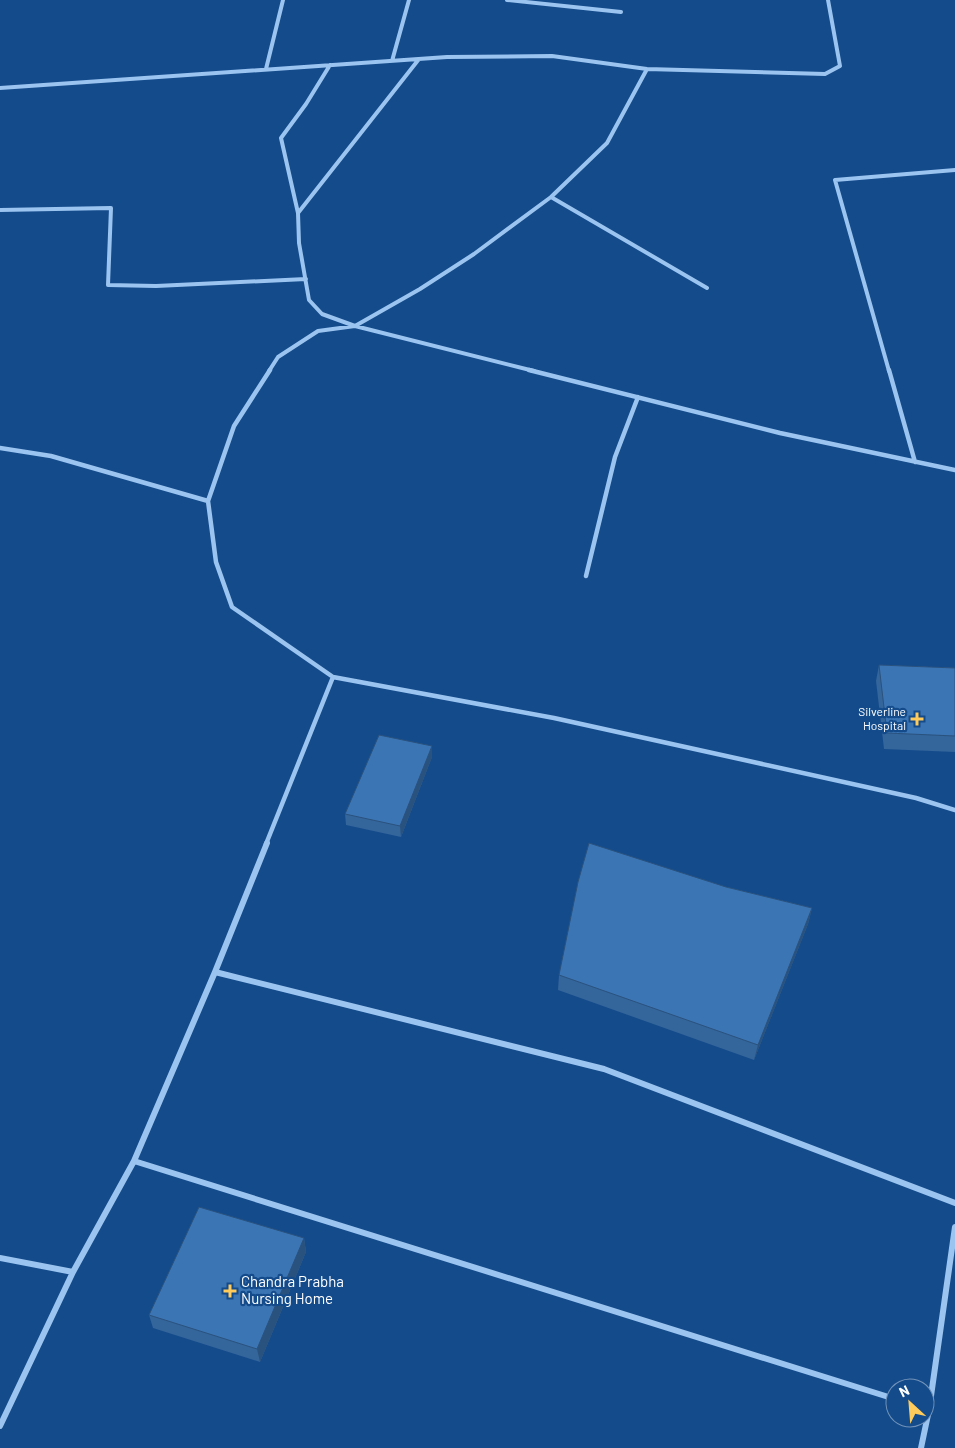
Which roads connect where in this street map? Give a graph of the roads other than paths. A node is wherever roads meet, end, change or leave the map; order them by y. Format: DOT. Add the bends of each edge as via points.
graph roads {
  1 [pos="283,0"];
  2 [pos="410,0"];
  3 [pos="507,0"];
  4 [pos="828,0"];
  5 [pos="621,12"];
  6 [pos="419,59"];
  7 [pos="392,61"];
  8 [pos="330,65"];
  9 [pos="266,69"];
  10 [pos="647,69"];
  11 [pos="0,88"];
  12 [pos="955,170"];
  13 [pos="551,196"];
  14 [pos="0,210"];
  15 [pos="298,213"];
  16 [pos="306,280"];
  17 [pos="707,288"];
  18 [pos="355,326"];
  19 [pos="638,397"];
  20 [pos="0,448"];
  21 [pos="915,462"];
  22 [pos="955,470"];
  23 [pos="208,501"];
  24 [pos="586,576"];
  25 [pos="333,677"];
  26 [pos="955,810"];
  27 [pos="214,972"];
  28 [pos="134,1161"];
  29 [pos="955,1202"];
  30 [pos="955,1227"];
  31 [pos="0,1258"];
  32 [pos="73,1272"];
  33 [pos="932,1378"];
  34 [pos="885,1397"];
  35 [pos="0,1426"];
  36 [pos="924,1428"];
  37 [pos="921,1448"];
  1 -- 9 [label="street"];
  2 -- 7 [label="street"];
  3 -- 5 [label="street"];
  4 -- 10 [label="street" via="840,66 825,74"];
  6 -- 7 [label="street"];
  6 -- 10 [label="street" via="552,56"];
  6 -- 15 [label="street"];
  7 -- 8 [label="street"];
  8 -- 9 [label="street"];
  8 -- 15 [label="street" via="281,138"];
  9 -- 11 [label="street"];
  10 -- 13 [label="street" via="607,143"];
  12 -- 21 [label="street" via="835,180"];
  13 -- 17 [label="street"];
  13 -- 18 [label="street" via="474,254"];
  14 -- 16 [label="street" via="111,208 108,286"];
  15 -- 16 [label="street" via="299,243"];
  16 -- 18 [label="street" via="309,300 315,308 322,314"];
  18 -- 19 [label="street"];
  18 -- 23 [label="street" via="318,331 278,357 234,426"];
  19 -- 21 [label="street" via="780,433"];
  19 -- 24 [label="street" via="615,457"];
  20 -- 23 [label="street" via="52,456"];
  21 -- 22 [label="street"];
  23 -- 25 [label="street" via="216,562 232,607"];
  25 -- 26 [label="street" via="554,718 916,798"];
  25 -- 27 [label="street"];
  27 -- 28 [label="street"];
  27 -- 29 [label="street" via="604,1069"];
  28 -- 32 [label="street"];
  28 -- 34 [label="street"];
  30 -- 33 [label="street"];
  31 -- 32 [label="street"];
  32 -- 35 [label="street"];
  36 -- 37 [label="street"];
}
